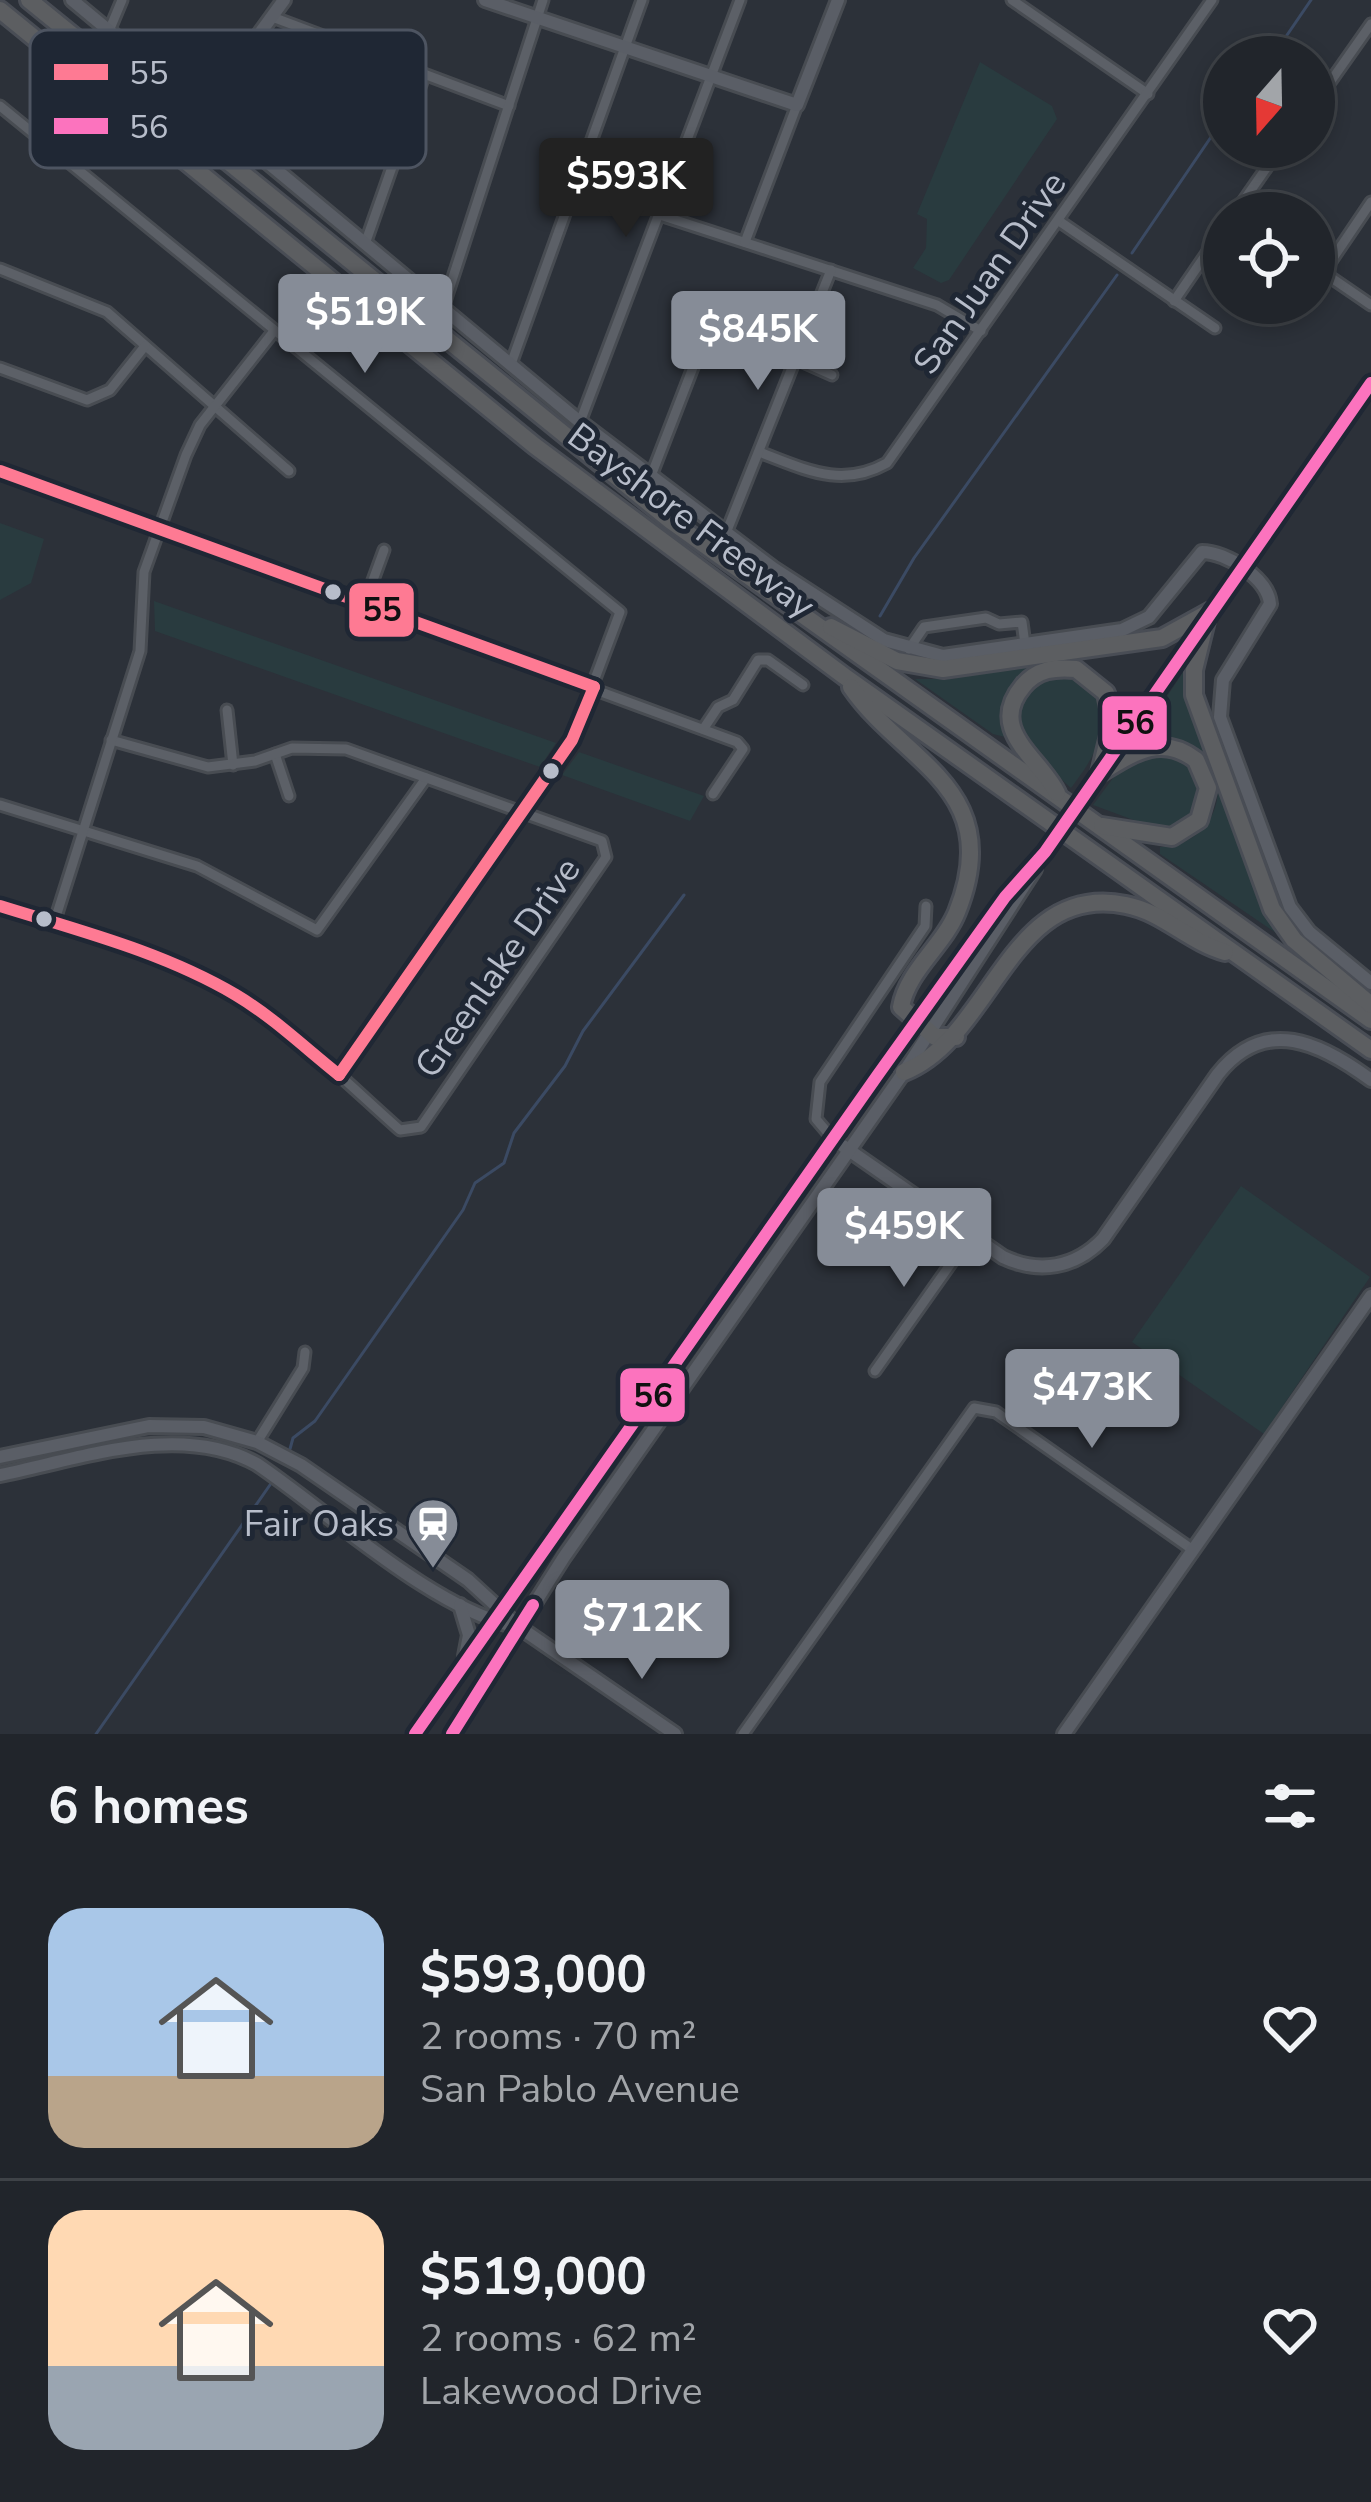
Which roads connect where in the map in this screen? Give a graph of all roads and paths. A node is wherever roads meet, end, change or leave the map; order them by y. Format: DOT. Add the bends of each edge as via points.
graph roads {
  1 [pos="29,0"];
  2 [pos="72,0"];
  3 [pos="122,0"];
  4 [pos="284,0"];
  5 [pos="484,0"];
  6 [pos="543,0"];
  7 [pos="642,0"];
  8 [pos="740,0"];
  9 [pos="838,0"];
  10 [pos="1012,0"];
  11 [pos="1212,0"];
  12 [pos="0,10"];
  13 [pos="275,18"];
  14 [pos="537,18"];
  15 [pos="1371,24"];
  16 [pos="66,30"];
  17 [pos="108,30"];
  18 [pos="109,30"];
  19 [pos="266,30"];
  20 [pos="306,30"];
  21 [pos="30,34"];
  22 [pos="625,48"];
  23 [pos="1335,75"];
  24 [pos="712,76"];
  25 [pos="426,77"];
  26 [pos="1148,94"];
  27 [pos="797,105"];
  28 [pos="0,106"];
  29 [pos="509,106"];
  30 [pos="30,131"];
  31 [pos="75,168"];
  32 [pos="194,168"];
  33 [pos="234,168"];
  34 [pos="274,168"];
  35 [pos="392,168"];
  36 [pos="276,170"];
  37 [pos="1371,202"];
  38 [pos="660,215"];
  39 [pos="1059,221"];
  40 [pos="746,242"];
  41 [pos="365,244"];
  42 [pos="1335,248"];
  43 [pos="1203,259"];
  44 [pos="0,269"];
  45 [pos="831,270"];
  46 [pos="1335,281"];
  47 [pos="1174,301"];
  48 [pos="1371,305"];
  49 [pos="443,308"];
  50 [pos="716,308"];
  51 [pos="1215,328"];
  52 [pos="981,331"];
  53 [pos="274,332"];
  54 [pos="145,346"];
  55 [pos="796,359"];
  56 [pos="511,364"];
  57 [pos="0,368"];
  58 [pos="832,375"];
  59 [pos="1371,383"];
  60 [pos="214,404"];
  61 [pos="580,422"];
  62 [pos="759,452"];
  63 [pos="0,471"];
  64 [pos="289,471"];
  65 [pos="651,477"];
  66 [pos="159,530"];
  67 [pos="726,533"];
  68 [pos="384,550"];
  69 [pos="1241,568"];
  70 [pos="365,602"];
  71 [pos="792,609"];
  72 [pos="1209,614"];
  73 [pos="1025,644"];
  74 [pos="909,650"];
  75 [pos="844,676"];
  76 [pos="803,686"];
  77 [pos="594,687"];
  78 [pos="227,710"];
  79 [pos="704,728"];
  80 [pos="111,740"];
  81 [pos="275,754"];
  82 [pos="233,765"];
  83 [pos="426,778"];
  84 [pos="1096,778"];
  85 [pos="713,794"];
  86 [pos="290,796"];
  87 [pos="1060,800"];
  88 [pos="0,805"];
  89 [pos="520,811"];
  90 [pos="1096,824"];
  91 [pos="83,831"];
  92 [pos="0,906"];
  93 [pos="926,906"];
  94 [pos="54,923"];
  95 [pos="1238,956"];
  96 [pos="1371,983"];
  97 [pos="1371,1005"];
  98 [pos="1371,1020"];
  99 [pos="923,1028"];
  100 [pos="956,1037"];
  101 [pos="1371,1050"];
  102 [pos="904,1072"];
  103 [pos="339,1076"];
  104 [pos="1371,1080"];
  105 [pos="833,1139"];
  106 [pos="848,1149"];
  107 [pos="971,1235"];
  108 [pos="1371,1296"];
  109 [pos="305,1352"];
  110 [pos="874,1371"];
  111 [pos="257,1442"];
  112 [pos="0,1457"];
  113 [pos="0,1475"];
  114 [pos="1193,1550"];
  115 [pos="460,1605"];
  116 [pos="504,1608"];
  117 [pos="493,1623"];
  118 [pos="519,1628"];
  119 [pos="460,1667"];
  120 [pos="415,1734"];
  121 [pos="452,1734"];
  122 [pos="675,1734"];
  123 [pos="742,1734"];
  124 [pos="1064,1734"];
  1 -- 16 [label="highway, Bayshore Freeway"];
  2 -- 17 [label="street"];
  3 -- 18 [label="street"];
  4 -- 13 [label="street"];
  5 -- 14 [label="street"];
  6 -- 14 [label="street"];
  7 -- 22 [label="street"];
  8 -- 24 [label="street"];
  9 -- 27 [label="street"];
  10 -- 26 [label="street"];
  11 -- 26 [label="street, San Juan Drive"];
  12 -- 21 [label="highway, Bayshore Freeway"];
  13 -- 19 [label="street"];
  13 -- 20 [label="street"];
  14 -- 22 [label="street"];
  14 -- 29 [label="street"];
  15 -- 23 [label="street"];
  22 -- 24 [label="street"];
  22 -- 56 [label="street"];
  24 -- 27 [label="street"];
  24 -- 38 [label="street"];
  25 -- 29 [label="street"];
  26 -- 39 [label="street, San Juan Drive"];
  27 -- 40 [label="street"];
  28 -- 30 [label="street"];
  29 -- 49 [label="street"];
  31 -- 53 [label="street"];
  32 -- 75 [label="highway, Bayshore Freeway" via="535,446"];
  33 -- 71 [label="highway, Bayshore Freeway" via="580,451"];
  34 -- 36 [label="street"];
  35 -- 41 [label="street"];
  36 -- 41 [label="street"];
  37 -- 42 [label="street"];
  38 -- 40 [label="street"];
  38 -- 61 [label="street"];
  39 -- 47 [label="street"];
  39 -- 52 [label="street, San Juan Drive"];
  40 -- 45 [label="street"];
  41 -- 49 [label="street"];
  43 -- 47 [label="street"];
  44 -- 54 [label="street" via="107,312"];
  45 -- 52 [label="street" via="937,305"];
  45 -- 55 [label="street"];
  46 -- 48 [label="street"];
  47 -- 51 [label="street"];
  49 -- 56 [label="street"];
  50 -- 65 [label="street"];
  52 -- 62 [label="street, San Juan Drive" via="906,441 866,475 828,477"];
  53 -- 60 [label="street"];
  53 -- 77 [label="street" via="620,612"];
  54 -- 57 [label="street" via="110,390 86,400"];
  54 -- 60 [label="street"];
  55 -- 58 [label="street"];
  55 -- 62 [label="street"];
  56 -- 61 [label="street"];
  59 -- 69 [label="street"];
  60 -- 64 [label="street"];
  60 -- 66 [label="street"];
  61 -- 65 [label="street"];
  62 -- 67 [label="street"];
  63 -- 66 [label="street"];
  65 -- 67 [label="street"];
  66 -- 70 [label="street"];
  66 -- 80 [label="street" via="144,572 140,651"];
  67 -- 74 [label="street"];
  68 -- 70 [label="street"];
  69 -- 72 [label="street"];
  69 -- 73 [label="street" via="1202,552 1137,624"];
  69 -- 96 [label="street" via="1267,589 1270,604 1223,680 1220,717 1290,907"];
  70 -- 77 [label="street"];
  71 -- 72 [label="highway" via="897,662 929,669 1162,638"];
  71 -- 87 [label="highway, Bayshore Freeway"];
  72 -- 84 [label="street"];
  72 -- 97 [label="highway" via="1194,695 1272,909 1294,940"];
  73 -- 74 [label="street" via="944,656"];
  73 -- 74 [label="street" via="1022,622 986,618 918,629"];
  75 -- 95 [label="highway, Bayshore Freeway"];
  75 -- 99 [label="highway" via="942,777 967,838 968,877 956,916 902,998 906,1016"];
  76 -- 79 [label="street" via="758,660 734,700 718,706"];
  77 -- 79 [label="street" via="670,722"];
  77 -- 89 [label="street" via="572,740"];
  78 -- 82 [label="street"];
  79 -- 85 [label="street" via="743,749"];
  80 -- 82 [label="street"];
  80 -- 91 [label="street"];
  81 -- 82 [label="street"];
  81 -- 83 [label="street" via="346,749"];
  81 -- 86 [label="street"];
  83 -- 89 [label="street"];
  83 -- 91 [label="street" via="316,930 197,866"];
  84 -- 87 [label="highway" via="1112,722 1101,686 1076,669 1034,676 1013,703 1011,727"];
  84 -- 90 [label="highway" via="1144,748 1172,747 1200,766 1208,797 1199,820 1172,837"];
  84 -- 99 [label="street, bridge" via="1005,897"];
  87 -- 90 [label="highway, Bayshore Freeway"];
  88 -- 91 [label="street"];
  89 -- 103 [label="street"];
  89 -- 103 [label="street, Greenlake Drive" via="602,841 606,857 421,1127 400,1130"];
  90 -- 98 [label="highway, Bayshore Freeway"];
  91 -- 94 [label="street"];
  92 -- 94 [label="street"];
  93 -- 105 [label="street" via="926,926 820,1082 816,1119"];
  94 -- 103 [label="street" via="205,977"];
  95 -- 100 [label="highway" via="1200,945 1126,904 1068,908 1023,940"];
  95 -- 101 [label="highway, Bayshore Freeway"];
  99 -- 100 [label="highway"];
  99 -- 102 [label="street"];
  99 -- 105 [label="street"];
  100 -- 102 [label="highway"];
  102 -- 106 [label="street"];
  104 -- 107 [label="street" via="1308,1041 1256,1043 1218,1074 1087,1254 1034,1267"];
  105 -- 106 [label="street"];
  105 -- 116 [label="street"];
  106 -- 107 [label="street"];
  106 -- 118 [label="street"];
  107 -- 110 [label="street"];
  108 -- 114 [label="street"];
  109 -- 111 [label="street"];
  111 -- 112 [label="street" via="204,1427 149,1426"];
  111 -- 116 [label="street"];
  113 -- 115 [label="street" via="160,1445 217,1448 257,1464"];
  114 -- 123 [label="street" via="996,1412 974,1408"];
  114 -- 124 [label="street"];
  115 -- 117 [label="street"];
  115 -- 119 [label="street" via="469,1634"];
  116 -- 117 [label="street"];
  116 -- 118 [label="street"];
  117 -- 118 [label="street"];
  117 -- 119 [label="street"];
  118 -- 121 [label="street"];
  118 -- 122 [label="street"];
  119 -- 120 [label="street"];
}
